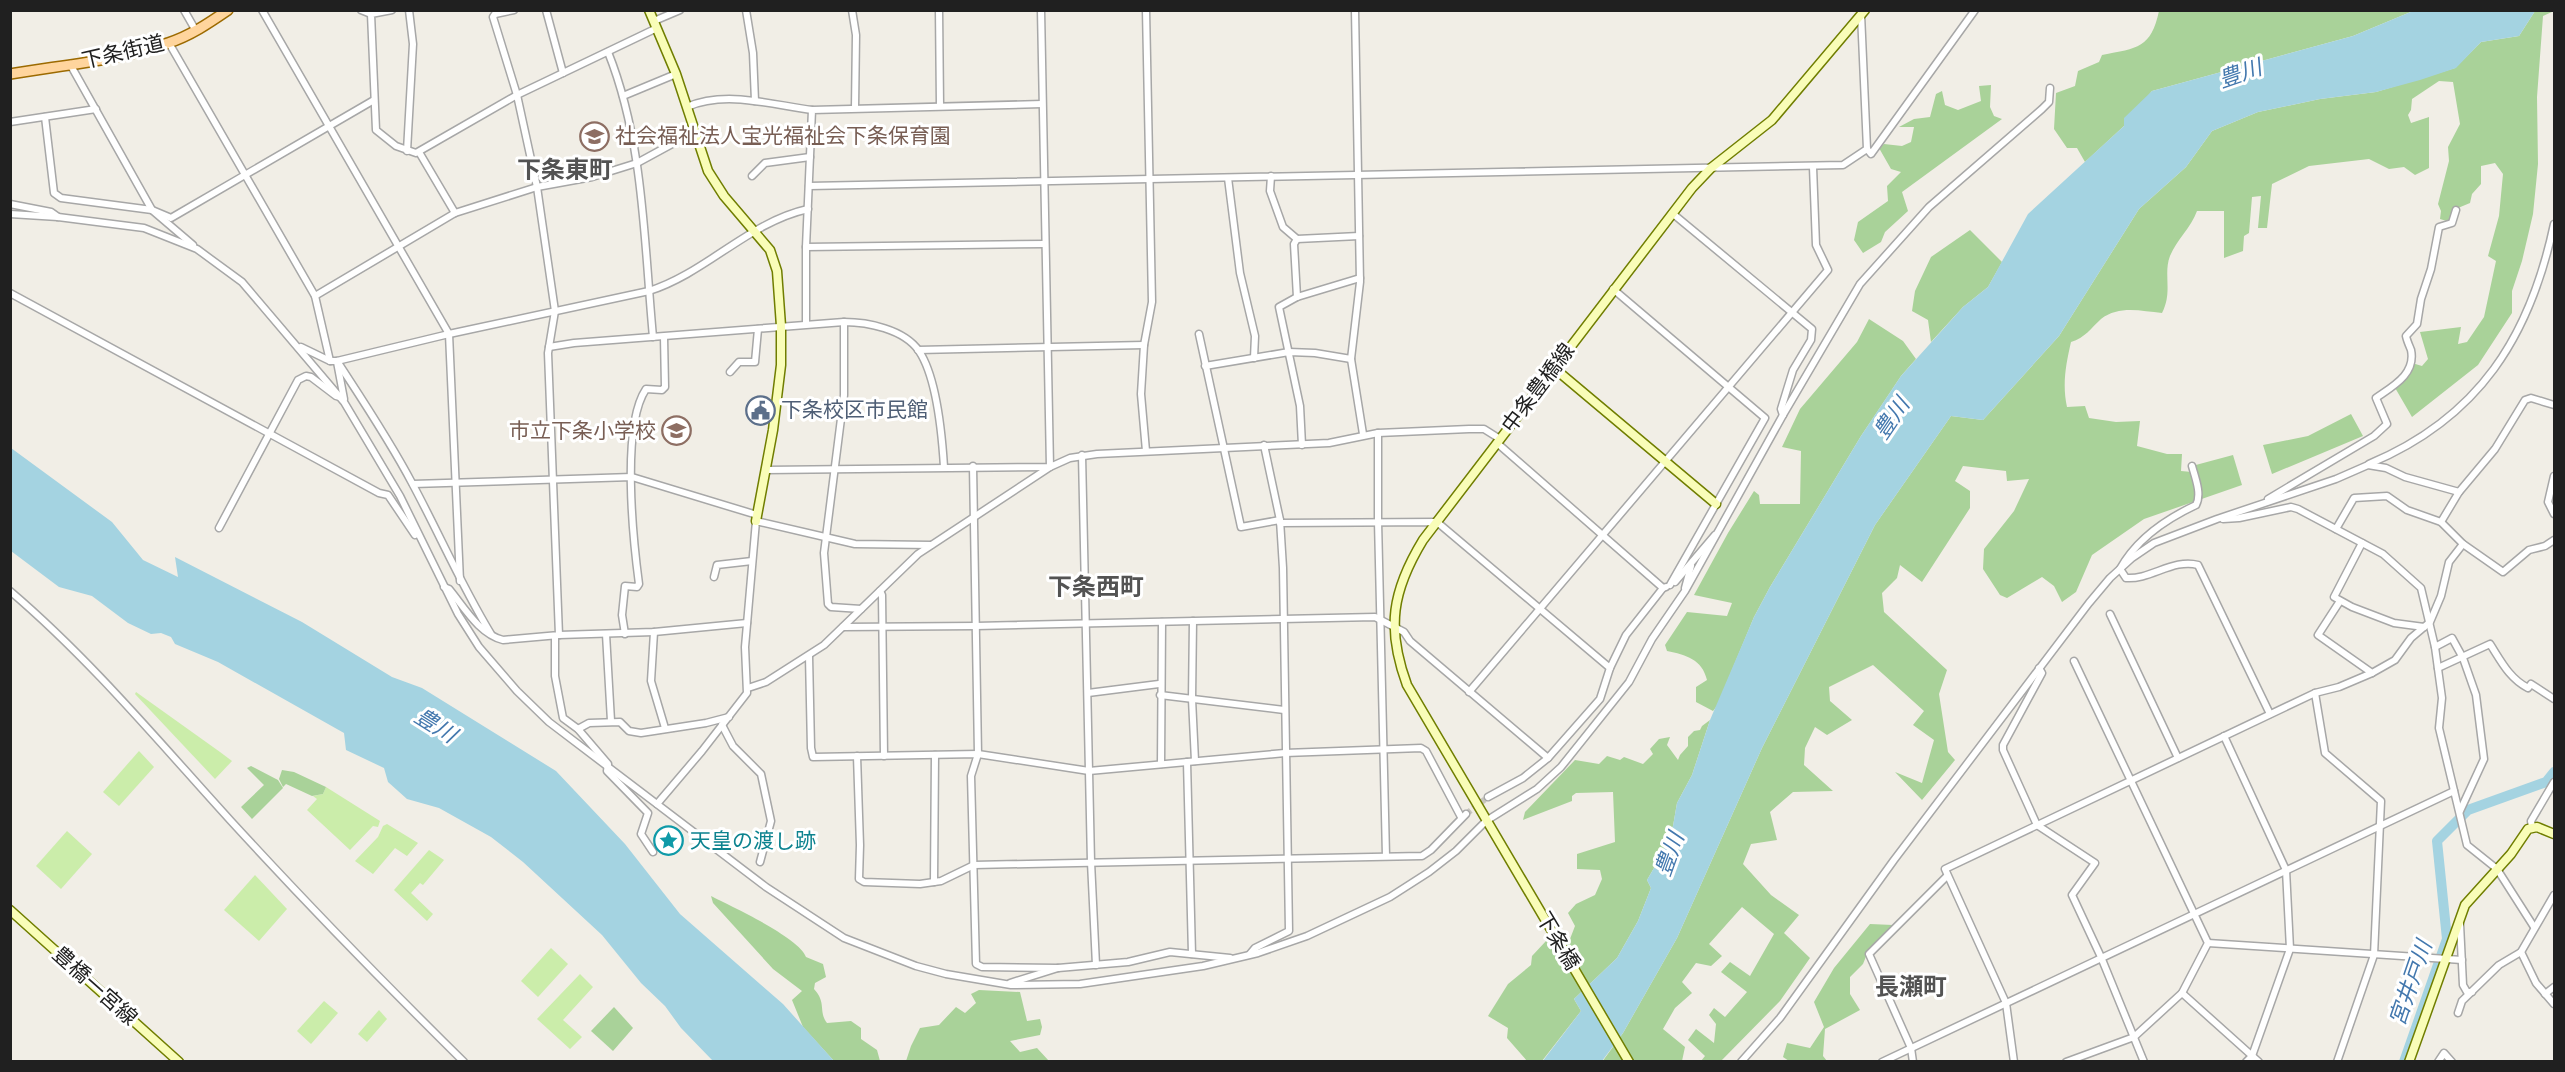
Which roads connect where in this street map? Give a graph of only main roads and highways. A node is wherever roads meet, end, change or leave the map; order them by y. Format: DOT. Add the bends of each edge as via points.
graph roads {
  1 [pos="228,10"];
  2 [pos="649,10"];
  3 [pos="1862,12"];
  4 [pos="10,74"];
  5 [pos="1554,368"];
  6 [pos="1716,504"];
  7 [pos="757,518"];
  8 [pos="1486,821"];
  9 [pos="2554,834"];
  10 [pos="10,910"];
  11 [pos="180,1062"];
  12 [pos="1629,1062"];
  13 [pos="2409,1062"];
  1 -- 4 [label="main road, 下条街道" via="196,31 133,54"];
  2 -- 7 [label="main road" via="714,183 755,231 774,261 782,365"];
  3 -- 5 [label="main road, 中条豊橋線" via="1772,120 1711,168 1672,213"];
  5 -- 6 [label="main road"];
  5 -- 8 [label="main road, 中条豊橋線" via="1437,522 1406,568 1399,588 1395,647 1407,685"];
  8 -- 12 [label="main road, 下条橋"];
  9 -- 13 [label="main road" via="2532,827 2525,832 2511,854 2471,896 2441,959"];
  10 -- 11 [label="main road, 豊橋一宮線"];
}
